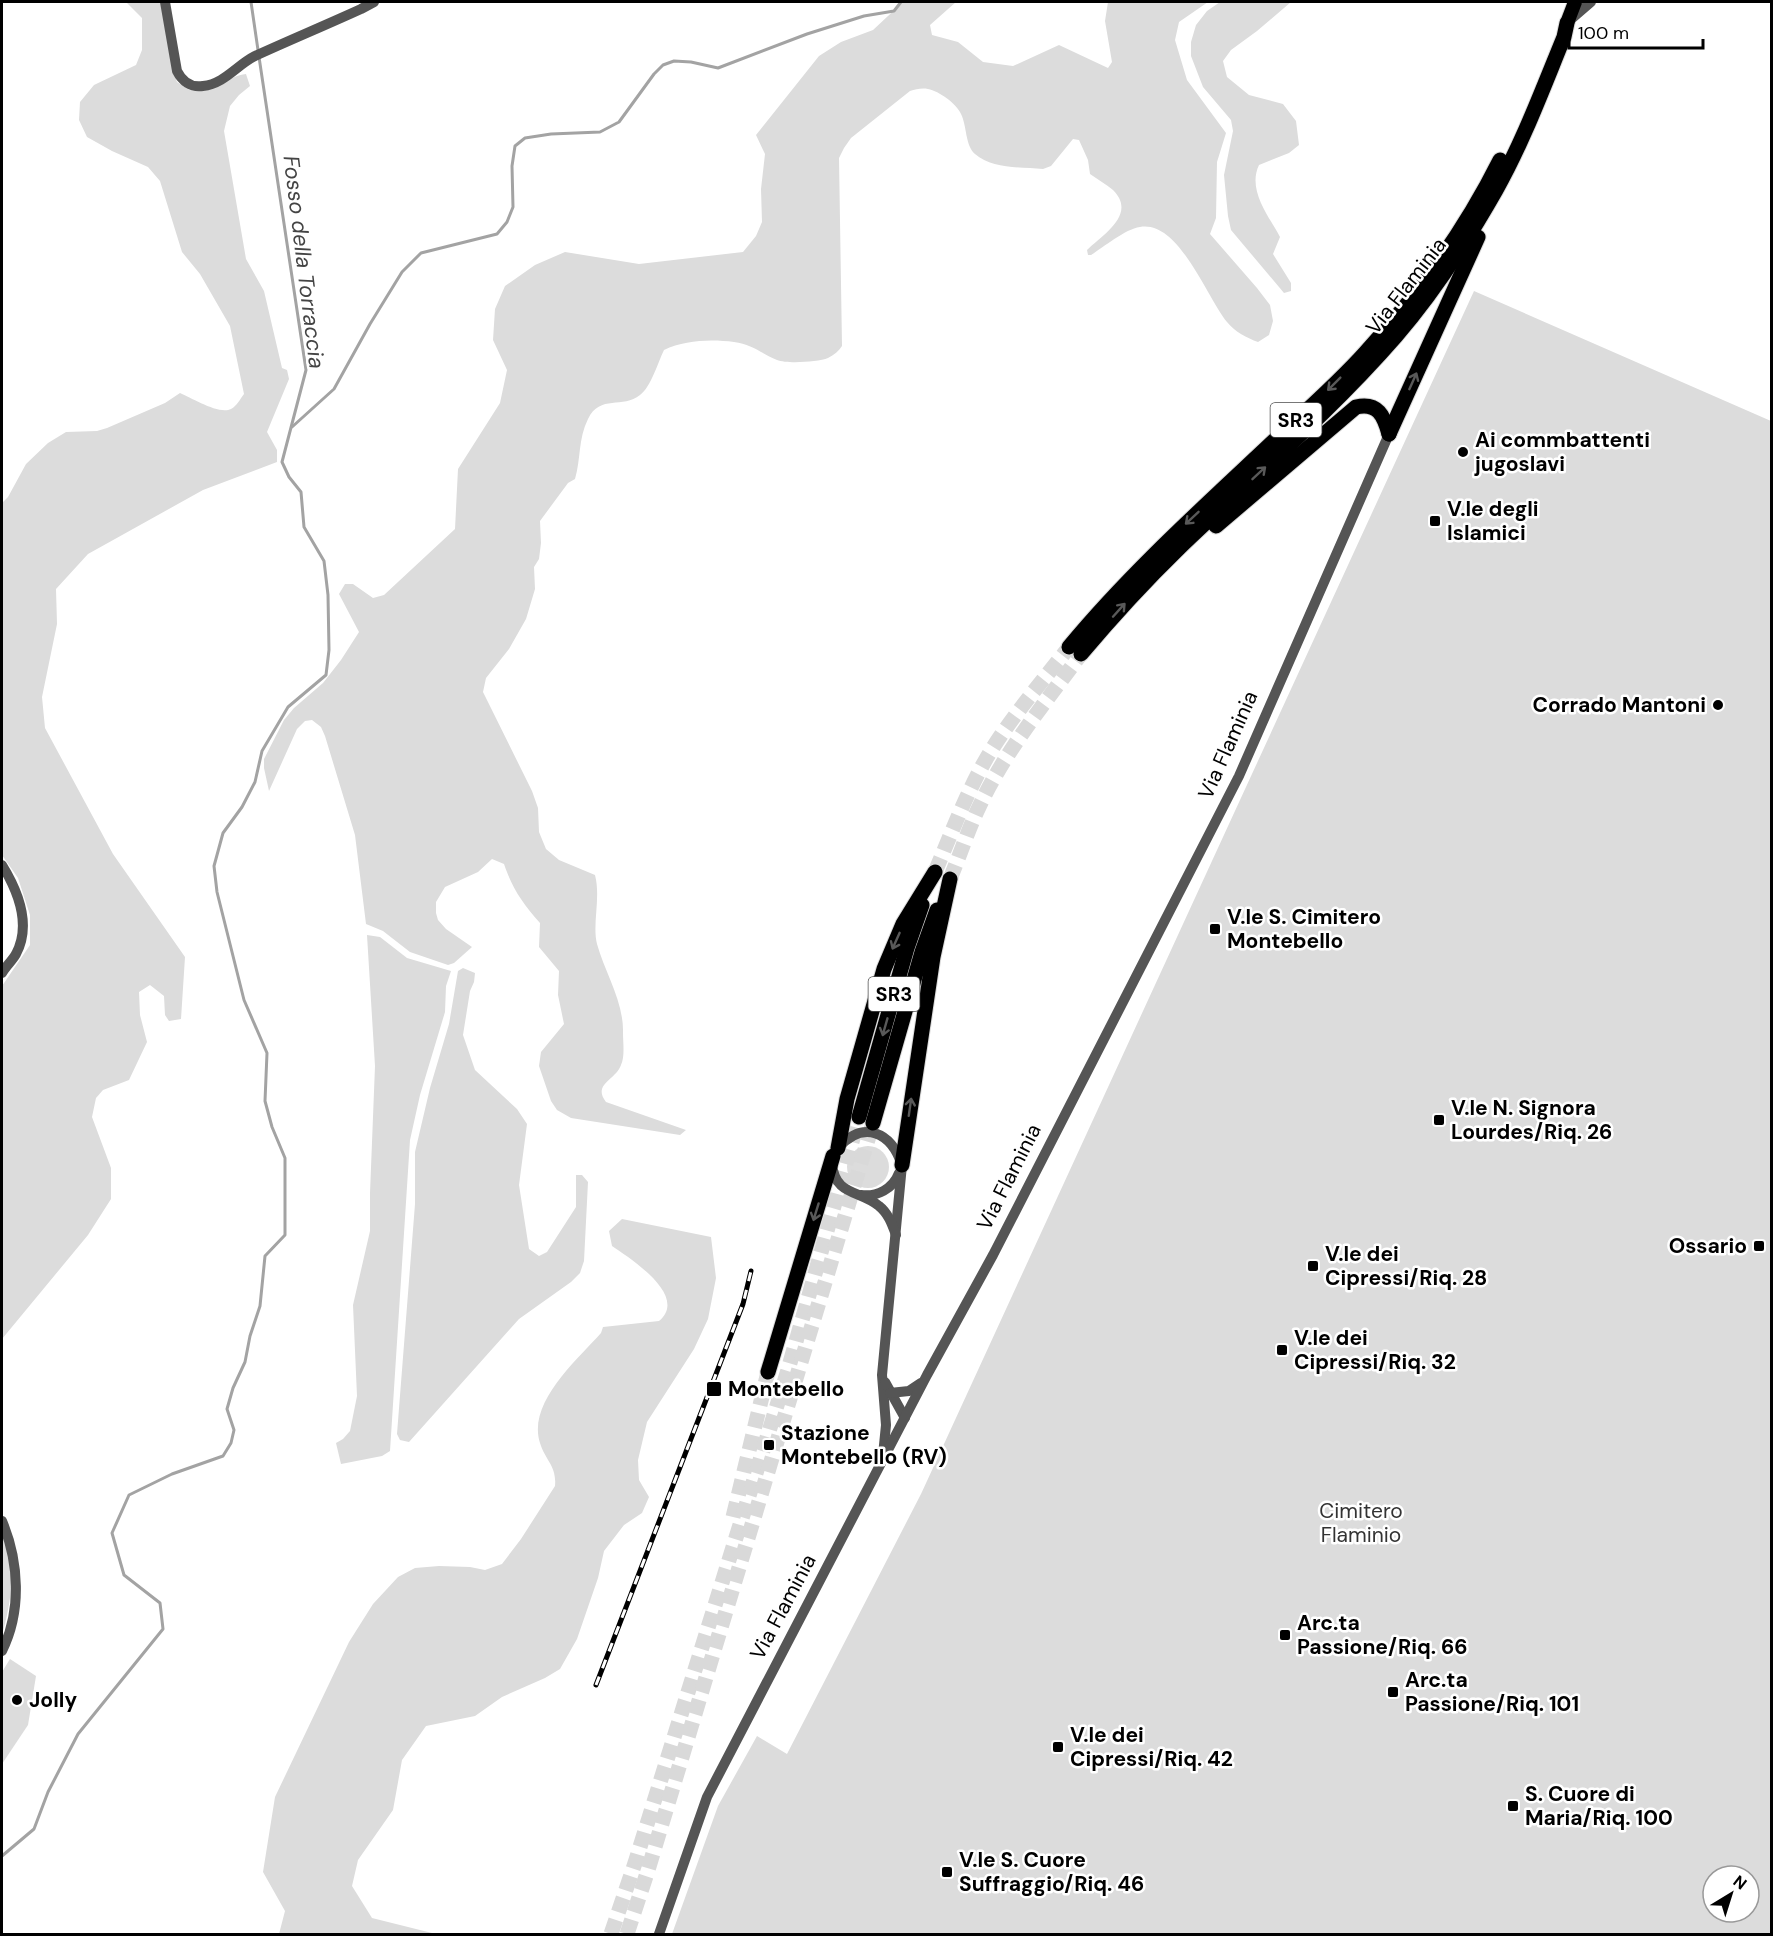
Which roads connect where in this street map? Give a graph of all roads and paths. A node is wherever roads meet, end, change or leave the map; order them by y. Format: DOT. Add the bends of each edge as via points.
graph roads {
  1 [pos="165,2"];
  2 [pos="374,2"];
  3 [pos="1575,2"];
  4 [pos="1591,2"];
  5 [pos="1567,22"];
  6 [pos="1497,189"];
  7 [pos="1389,434"];
  8 [pos="1178,550"];
  9 [pos="2,865"];
  10 [pos="2,973"];
  11 [pos="836,1152"];
  12 [pos="902,1165"];
  13 [pos="858,1195"];
  14 [pos="896,1235"];
  15 [pos="768,1372"];
  16 [pos="927,1376"];
  17 [pos="887,1398"];
  18 [pos="903,1422"];
  19 [pos="882,1462"];
  20 [pos="2,1521"];
  21 [pos="2,1651"];
  22 [pos="659,1935"];
  1 -- 2 [label="street" via="177,71 189,84 204,86 255,56"];
  3 -- 5 [label="main road, Via Flaminia / SR3"];
  4 -- 5 [label="street"];
  5 -- 6 [label="highway, Via Flaminia / SR3" via="1526,129"];
  5 -- 8 [label="highway, Via Flaminia / SR3, one-way" via="1495,170 1429,276 1358,360 1113,595 1075,650"];
  7 -- 6 [label="highway, one-way"];
  8 -- 6 [label="highway, Via Flaminia / SR3, one-way" via="1343,394 1397,334 1444,274"];
  7 -- 8 [label="highway" via="1385,420 1375,408 1356,407 1204,536"];
  7 -- 16 [label="street, Via Flaminia" via="1239,776"];
  9 -- 10 [label="street" via="18,898 23,928 18,950"];
  11 -- 12 [label="street" via="855,1134 874,1132 887,1139"];
  12 -- 11 [label="highway, SR3, one-way" via="932,965 950,879 929,929 866,1120 912,933 935,872 903,924 884,969"];
  11 -- 13 [label="street" via="836,1180 847,1192"];
  11 -- 15 [label="highway, one-way"];
  12 -- 13 [label="street" via="897,1179 886,1189 874,1195"];
  12 -- 14 [label="street"];
  13 -- 14 [label="street" via="884,1210"];
  14 -- 17 [label="street" via="882,1375"];
  16 -- 17 [label="street" via="909,1391"];
  16 -- 18 [label="street, Via Flaminia"];
  17 -- 18 [label="street"];
  17 -- 19 [label="street"];
  18 -- 19 [label="street, Via Flaminia"];
  19 -- 22 [label="street, Via Flaminia" via="707,1797"];
  20 -- 21 [label="street" via="12,1551 15,1593 11,1628"];
}
